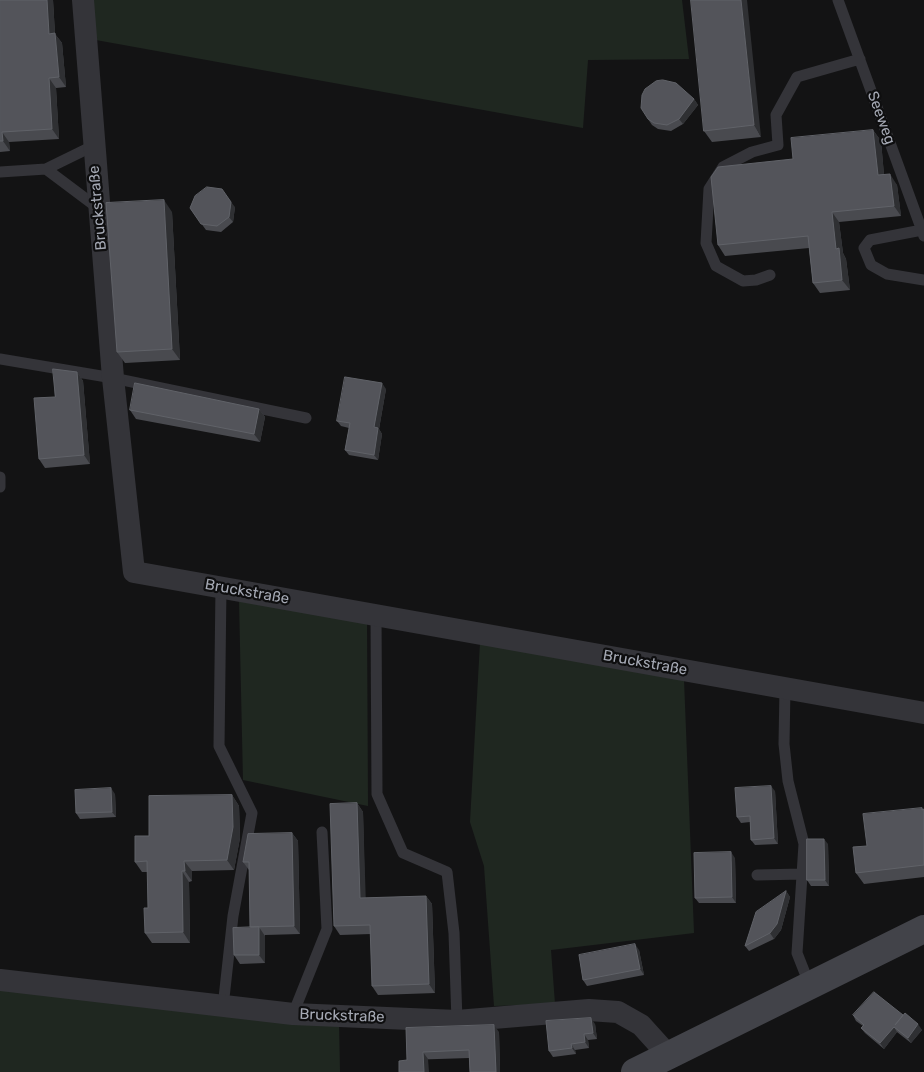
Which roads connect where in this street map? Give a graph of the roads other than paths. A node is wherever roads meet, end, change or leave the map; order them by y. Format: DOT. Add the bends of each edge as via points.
graph roads {
  1 [pos="83,0"];
  2 [pos="838,0"];
  3 [pos="860,59"];
  4 [pos="93,146"];
  5 [pos="46,169"];
  6 [pos="0,172"];
  7 [pos="98,208"];
  8 [pos="923,233"];
  9 [pos="770,275"];
  10 [pos="924,280"];
  11 [pos="0,360"];
  12 [pos="113,378"];
  13 [pos="306,418"];
  14 [pos="0,477"];
  15 [pos="0,487"];
  16 [pos="222,587"];
  17 [pos="376,615"];
  18 [pos="785,688"];
  19 [pos="924,713"];
  20 [pos="322,832"];
  21 [pos="802,874"];
  22 [pos="757,875"];
  23 [pos="924,929"];
  24 [pos="0,980"];
  25 [pos="810,986"];
  26 [pos="223,1007"];
  27 [pos="293,1014"];
  28 [pos="457,1021"];
  29 [pos="669,1056"];
  30 [pos="635,1072"];
  1 -- 4 [label="street, Bruckstraße"];
  2 -- 3 [label="lane, Seeweg"];
  3 -- 8 [label="lane, Seeweg"];
  3 -- 9 [label="lane" via="797,77 776,115 778,145 752,152 723,167 708,189 706,243 716,266 743,281"];
  4 -- 5 [label="lane"];
  4 -- 7 [label="street, Bruckstraße"];
  5 -- 6 [label="lane"];
  5 -- 7 [label="lane"];
  7 -- 12 [label="street, Bruckstraße"];
  8 -- 10 [label="lane" via="870,240 864,248 871,265 887,274"];
  11 -- 12 [label="lane"];
  12 -- 13 [label="lane"];
  12 -- 16 [label="street, Bruckstraße" via="134,572"];
  14 -- 15 [label="lane"];
  16 -- 17 [label="street, Bruckstraße"];
  16 -- 26 [label="lane" via="219,746 252,813 233,916"];
  17 -- 18 [label="street, Bruckstraße"];
  17 -- 28 [label="lane" via="377,794 403,853 447,872 454,933"];
  18 -- 19 [label="street, Bruckstraße"];
  18 -- 21 [label="lane" via="784,744 788,781 804,844"];
  20 -- 27 [label="lane" via="327,929"];
  21 -- 22 [label="lane"];
  21 -- 25 [label="lane" via="797,953"];
  23 -- 25 [label="street"];
  24 -- 26 [label="street, Bruckstraße"];
  25 -- 29 [label="street"];
  26 -- 27 [label="street, Bruckstraße"];
  27 -- 28 [label="street, Bruckstraße"];
  28 -- 29 [label="street, Bruckstraße" via="588,1010 618,1012 641,1025"];
  29 -- 30 [label="street"];
}
